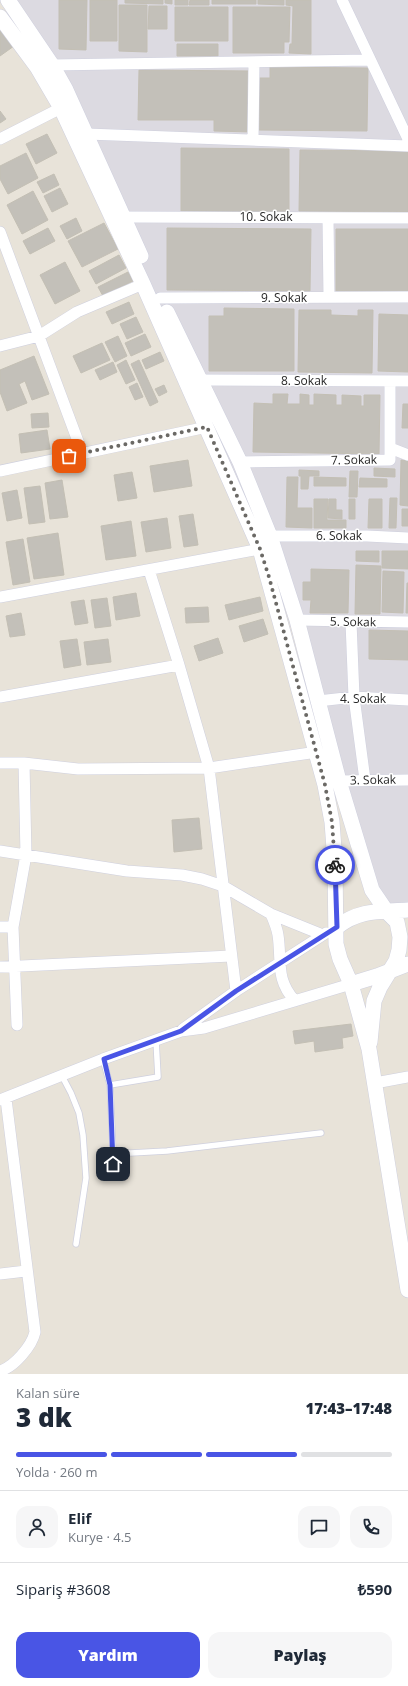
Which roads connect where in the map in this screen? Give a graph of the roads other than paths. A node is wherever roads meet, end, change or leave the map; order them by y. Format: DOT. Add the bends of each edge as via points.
graph roads {
  1 [pos="8,0"];
  2 [pos="342,0"];
  3 [pos="0,17"];
  4 [pos="369,60"];
  5 [pos="254,62"];
  6 [pos="52,65"];
  7 [pos="60,108"];
  8 [pos="87,134"];
  9 [pos="0,139"];
  10 [pos="408,139"];
  11 [pos="253,140"];
  12 [pos="408,146"];
  13 [pos="124,217"];
  14 [pos="328,218"];
  15 [pos="408,218"];
  16 [pos="0,232"];
  17 [pos="2,244"];
  18 [pos="143,284"];
  19 [pos="329,297"];
  20 [pos="408,297"];
  21 [pos="160,298"];
  22 [pos="39,336"];
  23 [pos="0,346"];
  24 [pos="200,380"];
  25 [pos="390,381"];
  26 [pos="408,381"];
  27 [pos="207,427"];
  28 [pos="390,448"];
  29 [pos="82,452"];
  30 [pos="408,455"];
  31 [pos="240,462"];
  32 [pos="0,471"];
  33 [pos="270,536"];
  34 [pos="408,538"];
  35 [pos="260,549"];
  36 [pos="149,570"];
  37 [pos="0,597"];
  38 [pos="297,620"];
  39 [pos="351,622"];
  40 [pos="408,622"];
  41 [pos="179,665"];
  42 [pos="0,697"];
  43 [pos="354,697"];
  44 [pos="408,700"];
  45 [pos="318,701"];
  46 [pos="317,752"];
  47 [pos="0,763"];
  48 [pos="24,763"];
  49 [pos="209,768"];
  50 [pos="339,780"];
  51 [pos="366,780"];
  52 [pos="408,780"];
  53 [pos="0,851"];
  54 [pos="26,855"];
  55 [pos="223,886"];
  56 [pos="408,910"];
  57 [pos="387,912"];
  58 [pos="271,914"];
  59 [pos="0,927"];
  60 [pos="13,927"];
  61 [pos="337,927"];
  62 [pos="323,935"];
  63 [pos="232,956"];
  64 [pos="280,963"];
  65 [pos="408,964"];
  66 [pos="14,966"];
  67 [pos="0,967"];
  68 [pos="390,971"];
  69 [pos="351,984"];
  70 [pos="236,991"];
  71 [pos="295,1001"];
  72 [pos="17,1025"];
  73 [pos="181,1031"];
  74 [pos="156,1040"];
  75 [pos="369,1048"];
  76 [pos="104,1059"];
  77 [pos="62,1076"];
  78 [pos="408,1077"];
  79 [pos="375,1083"];
  80 [pos="110,1085"];
  81 [pos="3,1099"];
  82 [pos="321,1133"];
  83 [pos="112,1154"];
  84 [pos="114,1174"];
  85 [pos="76,1244"];
  86 [pos="26,1271"];
  87 [pos="0,1274"];
  88 [pos="408,1290"];
  89 [pos="0,1371"];
  1 -- 6 [label="street"];
  2 -- 4 [label="street"];
  3 -- 7 [label="street" via="37,67"];
  4 -- 5 [label="street"];
  4 -- 10 [label="street"];
  5 -- 6 [label="street"];
  5 -- 11 [label="street"];
  6 -- 8 [label="street"];
  7 -- 9 [label="street"];
  7 -- 18 [label="street"];
  8 -- 11 [label="street"];
  8 -- 13 [label="street"];
  11 -- 12 [label="street"];
  13 -- 14 [label="street, 10. Sokak"];
  13 -- 21 [label="street"];
  14 -- 15 [label="street, 10. Sokak"];
  14 -- 19 [label="street"];
  16 -- 17 [label="street"];
  17 -- 22 [label="street"];
  18 -- 22 [label="street" via="77,312"];
  18 -- 27 [label="street"];
  19 -- 20 [label="street, 9. Sokak"];
  19 -- 21 [label="street, 9. Sokak"];
  21 -- 24 [label="street"];
  22 -- 23 [label="street"];
  22 -- 29 [label="street"];
  24 -- 25 [label="street, 8. Sokak"];
  24 -- 31 [label="street"];
  25 -- 26 [label="street, 8. Sokak"];
  25 -- 28 [label="street, 7. Sokak"];
  27 -- 29 [label="street"];
  27 -- 35 [label="street"];
  28 -- 30 [label="street"];
  28 -- 31 [label="street, 7. Sokak" via="390,460"];
  29 -- 32 [label="street"];
  31 -- 33 [label="street"];
  33 -- 34 [label="street, 6. Sokak"];
  33 -- 38 [label="street"];
  35 -- 36 [label="street"];
  35 -- 46 [label="street"];
  36 -- 37 [label="street"];
  36 -- 41 [label="street"];
  38 -- 39 [label="street, 5. Sokak"];
  38 -- 45 [label="street"];
  39 -- 40 [label="street, 5. Sokak"];
  39 -- 43 [label="street"];
  41 -- 42 [label="street"];
  41 -- 49 [label="street"];
  43 -- 44 [label="street, 4. Sokak"];
  43 -- 45 [label="street, 4. Sokak"];
  43 -- 51 [label="street"];
  45 -- 50 [label="street"];
  46 -- 49 [label="street"];
  46 -- 61 [label="street" via="332,822"];
  47 -- 48 [label="street"];
  48 -- 49 [label="street" via="78,769"];
  48 -- 54 [label="street"];
  49 -- 55 [label="street"];
  50 -- 51 [label="street, 3. Sokak"];
  50 -- 57 [label="street" via="372,890"];
  51 -- 52 [label="street, 3. Sokak"];
  53 -- 54 [label="street"];
  54 -- 55 [label="street" via="127,871 182,875"];
  54 -- 60 [label="street"];
  55 -- 58 [label="street"];
  55 -- 63 [label="street"];
  56 -- 57 [label="street"];
  57 -- 61 [label="street" via="359,914"];
  57 -- 68 [label="street" via="397,922 400,937 399,950"];
  58 -- 62 [label="street"];
  58 -- 64 [label="street" via="278,935"];
  59 -- 60 [label="street"];
  60 -- 66 [label="street"];
  61 -- 62 [label="street"];
  61 -- 69 [label="street" via="336,944"];
  62 -- 64 [label="street"];
  63 -- 66 [label="street"];
  63 -- 70 [label="street"];
  64 -- 70 [label="street"];
  64 -- 71 [label="street" via="283,982"];
  65 -- 68 [label="street"];
  66 -- 67 [label="street"];
  66 -- 72 [label="street"];
  68 -- 69 [label="street"];
  68 -- 75 [label="street" via="374,1001"];
  69 -- 71 [label="street"];
  69 -- 75 [label="street"];
  70 -- 73 [label="street"];
  71 -- 73 [label="street" via="204,1028"];
  73 -- 74 [label="street"];
  74 -- 76 [label="street"];
  74 -- 80 [label="lane" via="158,1077"];
  75 -- 79 [label="street"];
  76 -- 77 [label="street"];
  76 -- 80 [label="lane"];
  77 -- 81 [label="street"];
  77 -- 85 [label="lane" via="78,1113 85,1156 86,1178"];
  78 -- 79 [label="street"];
  79 -- 88 [label="street"];
  80 -- 83 [label="lane"];
  81 -- 86 [label="street"];
  82 -- 83 [label="lane" via="167,1151"];
  83 -- 84 [label="lane"];
  86 -- 87 [label="street"];
  86 -- 89 [label="street" via="34,1336 27,1349 6,1369"];
}
